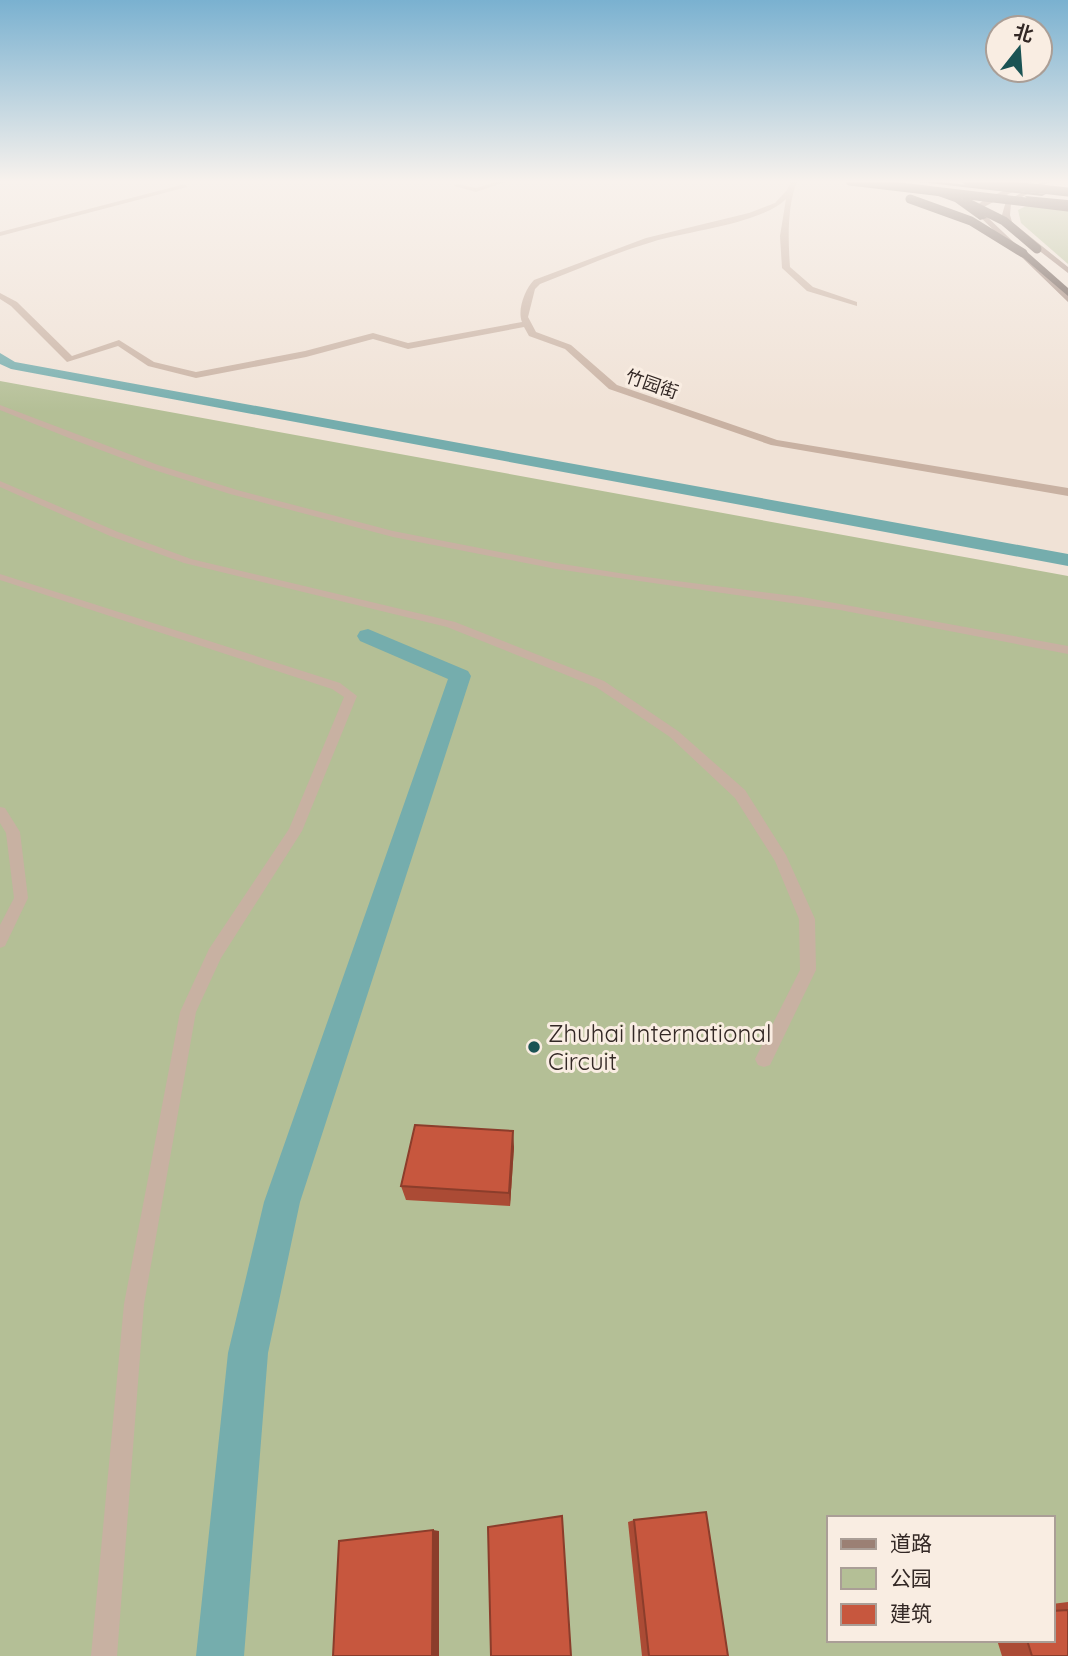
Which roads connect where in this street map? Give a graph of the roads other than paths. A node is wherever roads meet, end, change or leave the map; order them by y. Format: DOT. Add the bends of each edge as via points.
graph roads {
  1 [pos="600,258"];
  2 [pos="786,258"];
  3 [pos="1025,258"];
  4 [pos="1029,258"];
  5 [pos="1050,258"];
  6 [pos="1050,258"];
  7 [pos="1068,274"];
  8 [pos="1068,293"];
  9 [pos="0,296"];
  10 [pos="1068,299"];
  11 [pos="854,304"];
  12 [pos="528,324"];
  13 [pos="0,407"];
  14 [pos="0,484"];
  15 [pos="1068,492"];
  16 [pos="0,577"];
  17 [pos="1068,650"];
  18 [pos="0,813"];
  19 [pos="0,941"];
  20 [pos="764,1059"];
  21 [pos="104,1656"];
  1 -- 12 [label="street" via="537,282 531,288 524,317"];
  2 -- 11 [label="street" via="786,268 810,289"];
  3 -- 10 [label="street"];
  4 -- 8 [label="highway, bridge"];
  5 -- 7 [label="highway, bridge"];
  6 -- 7 [label="street"];
  9 -- 12 [label="street" via="14,304 70,360 119,343 151,364 196,375 373,336 408,346"];
  12 -- 15 [label="street, 竹园街" via="532,334 568,346 613,387 775,443"];
  13 -- 17 [label="lane" via="172,475 290,510 407,537"];
  14 -- 20 [label="lane" via="188,562 451,624 600,684 674,734 740,794 781,859 807,919 808,970"];
  16 -- 21 [label="lane" via="336,686 351,696 295,831 215,954 188,1012 134,1304"];
  18 -- 19 [label="lane" via="13,832 21,898"];
}
